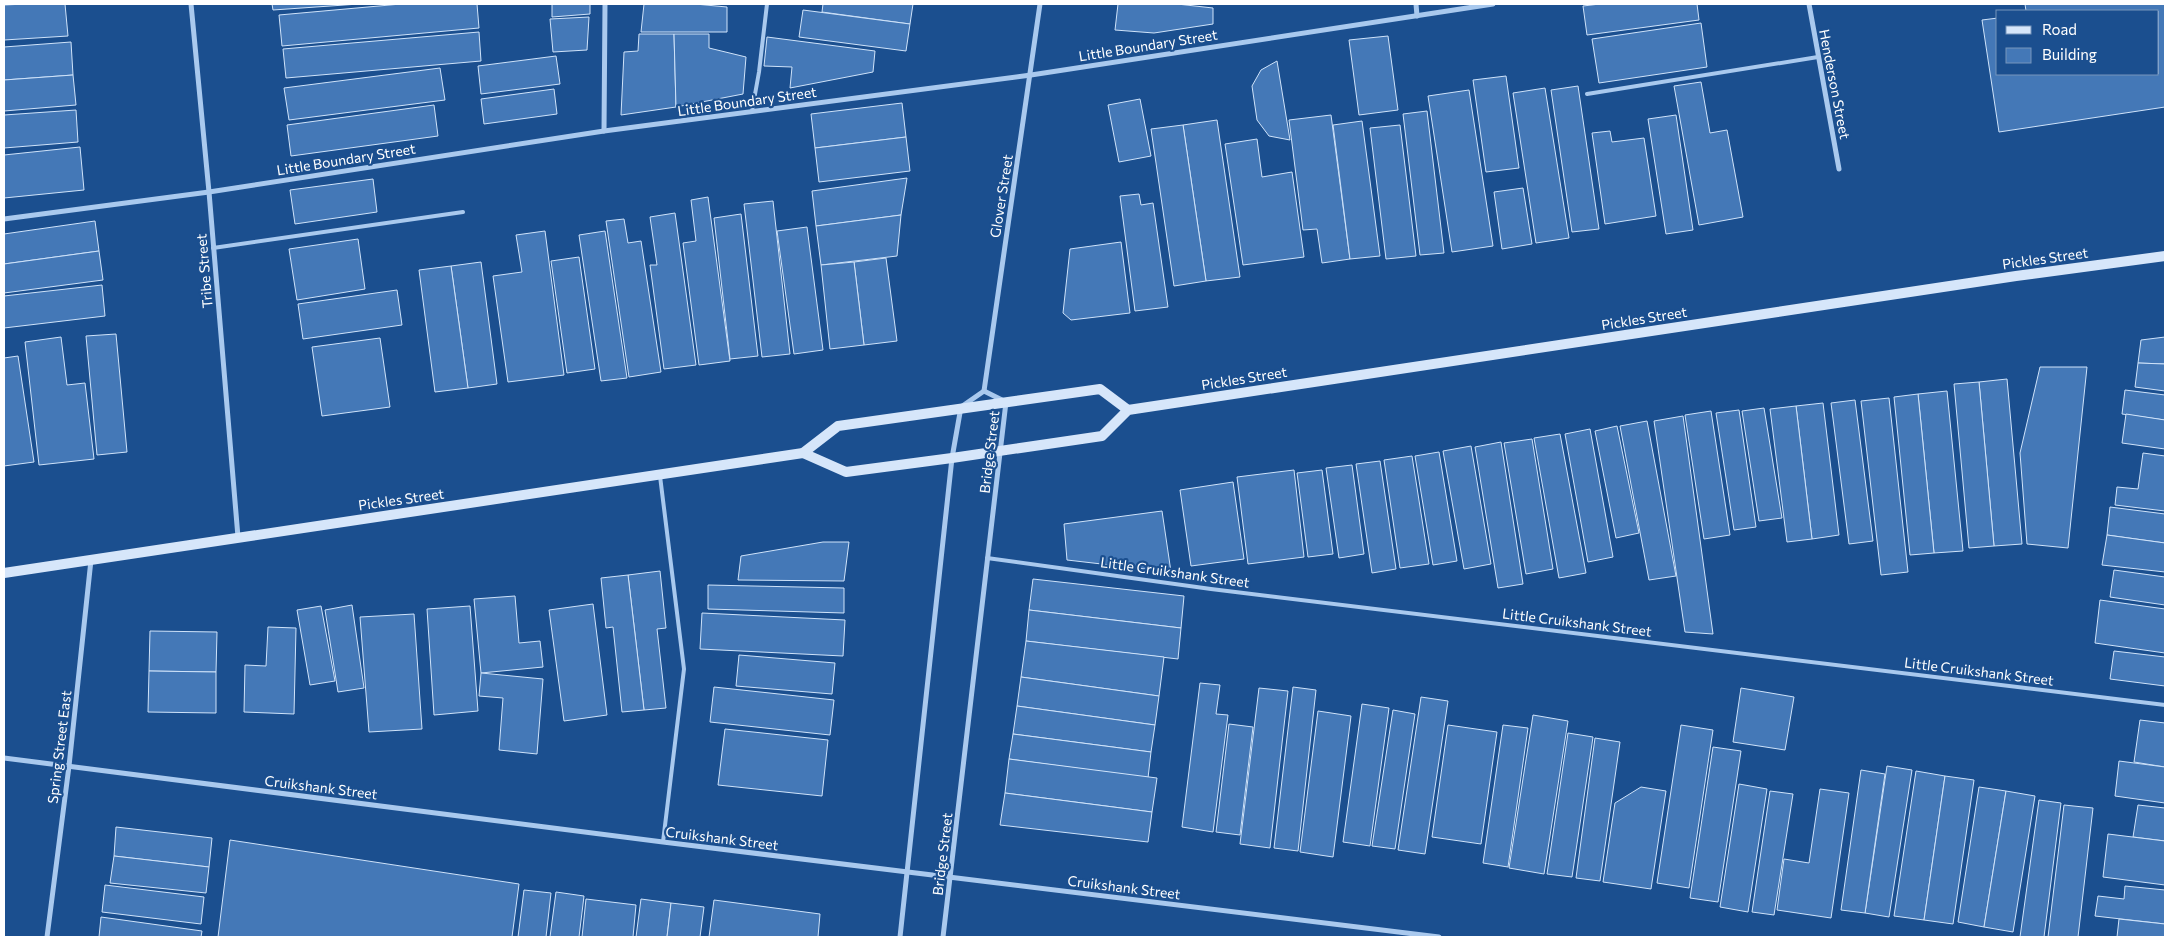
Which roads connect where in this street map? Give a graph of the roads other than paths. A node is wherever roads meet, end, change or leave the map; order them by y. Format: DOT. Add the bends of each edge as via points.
graph roads {
  1 [pos="191,4"];
  2 [pos="605,4"];
  3 [pos="767,4"];
  4 [pos="1040,4"];
  5 [pos="1416,4"];
  6 [pos="1493,4"];
  7 [pos="1808,4"];
  8 [pos="1417,16"];
  9 [pos="1818,57"];
  10 [pos="1031,74"];
  11 [pos="1587,94"];
  12 [pos="752,111"];
  13 [pos="604,131"];
  14 [pos="1839,169"];
  15 [pos="209,192"];
  16 [pos="463,212"];
  17 [pos="4,219"];
  18 [pos="213,248"];
  19 [pos="2165,256"];
  20 [pos="984,391"];
  21 [pos="1006,402"];
  22 [pos="961,407"];
  23 [pos="1128,410"];
  24 [pos="1001,451"];
  25 [pos="803,453"];
  26 [pos="952,458"];
  27 [pos="660,476"];
  28 [pos="238,537"];
  29 [pos="987,558"];
  30 [pos="91,559"];
  31 [pos="4,573"];
  32 [pos="2165,705"];
  33 [pos="4,758"];
  34 [pos="69,766"];
  35 [pos="663,842"];
  36 [pos="908,871"];
  37 [pos="951,876"];
  38 [pos="47,937"];
  39 [pos="900,937"];
  40 [pos="943,937"];
  41 [pos="1439,937"];
  1 -- 15 [label="street, Tribe Street"];
  2 -- 13 [label="street"];
  3 -- 12 [label="lane" via="760,72"];
  4 -- 10 [label="street, Glover Street"];
  5 -- 8 [label="street"];
  6 -- 8 [label="street, Little Boundary Street"];
  7 -- 9 [label="street, Henderson Street"];
  8 -- 10 [label="street, Little Boundary Street"];
  9 -- 11 [label="lane"];
  9 -- 14 [label="street, Henderson Street"];
  10 -- 12 [label="street, Little Boundary Street"];
  10 -- 20 [label="street, Glover Street"];
  12 -- 13 [label="street, Little Boundary Street"];
  13 -- 15 [label="street, Little Boundary Street"];
  15 -- 17 [label="street, Little Boundary Street"];
  15 -- 18 [label="street, Tribe Street"];
  16 -- 18 [label="lane"];
  18 -- 28 [label="street, Tribe Street"];
  19 -- 23 [label="street, Pickles Street"];
  20 -- 21 [label="street, Bridge Street"];
  20 -- 22 [label="street, Bridge Street"];
  21 -- 22 [label="street, Pickles Street"];
  21 -- 23 [label="street, Pickles Street" via="1100,389"];
  21 -- 24 [label="street, Bridge Street"];
  22 -- 25 [label="street, Pickles Street" via="838,426"];
  22 -- 26 [label="street"];
  23 -- 24 [label="street" via="1102,436"];
  24 -- 26 [label="street"];
  24 -- 29 [label="street, Bridge Street"];
  25 -- 26 [label="street" via="846,472"];
  25 -- 27 [label="street, Pickles Street"];
  26 -- 36 [label="street"];
  27 -- 28 [label="street, Pickles Street"];
  27 -- 35 [label="lane" via="684,669"];
  28 -- 30 [label="street, Pickles Street"];
  29 -- 32 [label="lane, Little Cruikshank Street" via="1221,590"];
  29 -- 37 [label="street, Bridge Street"];
  30 -- 31 [label="street, Pickles Street"];
  30 -- 34 [label="street, Spring Street East"];
  33 -- 34 [label="street, Cruikshank Street"];
  34 -- 35 [label="street, Cruikshank Street"];
  34 -- 38 [label="street, Spring Street East"];
  35 -- 36 [label="street, Cruikshank Street"];
  36 -- 37 [label="street, Cruikshank Street"];
  36 -- 39 [label="street"];
  37 -- 40 [label="street, Bridge Street"];
  37 -- 41 [label="street, Cruikshank Street"];
}
